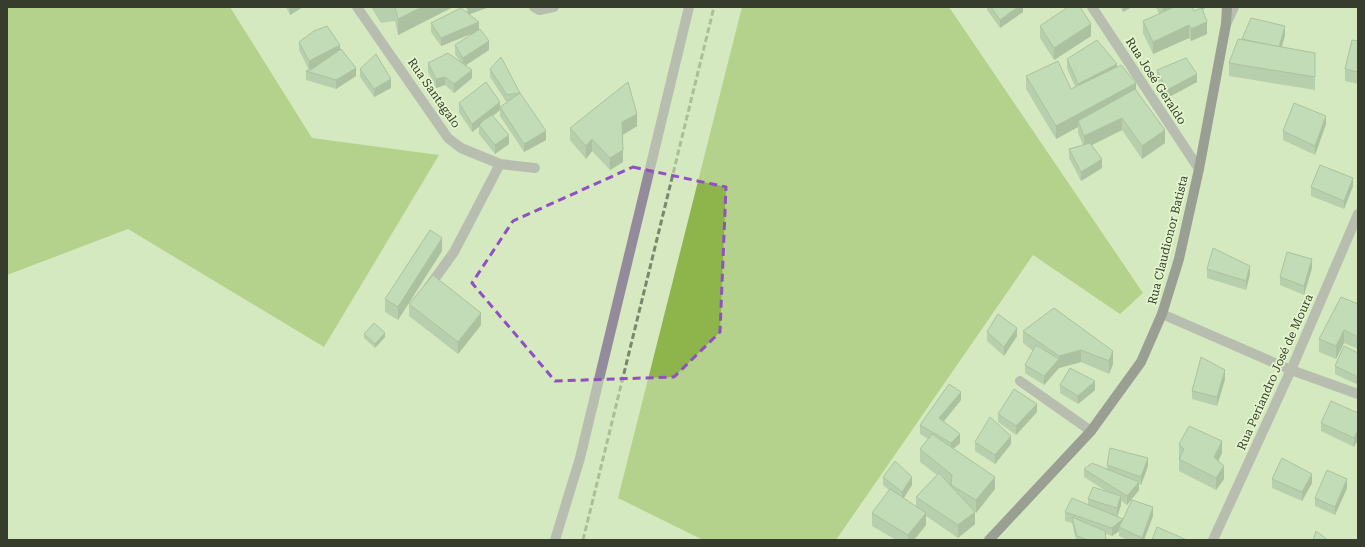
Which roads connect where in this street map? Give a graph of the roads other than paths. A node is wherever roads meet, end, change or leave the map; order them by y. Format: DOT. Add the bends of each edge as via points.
graph roads {
  1 [pos="357,7"];
  2 [pos="534,7"];
  3 [pos="554,7"];
  4 [pos="689,7"];
  5 [pos="1092,7"];
  6 [pos="1226,7"];
  7 [pos="1234,7"];
  8 [pos="1226,24"];
  9 [pos="500,164"];
  10 [pos="536,168"];
  11 [pos="1199,170"];
  12 [pos="1358,214"];
  13 [pos="424,293"];
  14 [pos="1162,314"];
  15 [pos="1291,370"];
  16 [pos="1020,381"];
  17 [pos="1358,394"];
  18 [pos="1091,431"];
  19 [pos="555,540"];
  20 [pos="989,540"];
  21 [pos="1213,540"];
  1 -- 9 [label="street, Rua Santagalo" via="448,138 461,148"];
  2 -- 3 [label="street" via="539,10"];
  4 -- 19 [label="street" via="580,458"];
  5 -- 11 [label="street, Rua José Geraldo"];
  6 -- 8 [label="main road, Rua Claudionor Batista"];
  7 -- 8 [label="street"];
  8 -- 11 [label="main road, Rua Claudionor Batista"];
  9 -- 10 [label="street, Rua Santagalo"];
  9 -- 13 [label="street" via="454,252"];
  11 -- 14 [label="main road, Rua Claudionor Batista"];
  12 -- 15 [label="street, Rua Periandro José de Moura"];
  14 -- 15 [label="street"];
  14 -- 18 [label="main road, Rua Claudionor Batista" via="1141,362"];
  15 -- 17 [label="street"];
  15 -- 21 [label="street, Rua Periandro José de Moura"];
  16 -- 18 [label="street"];
  18 -- 20 [label="main road, Rua Claudionor Batista"];
}
